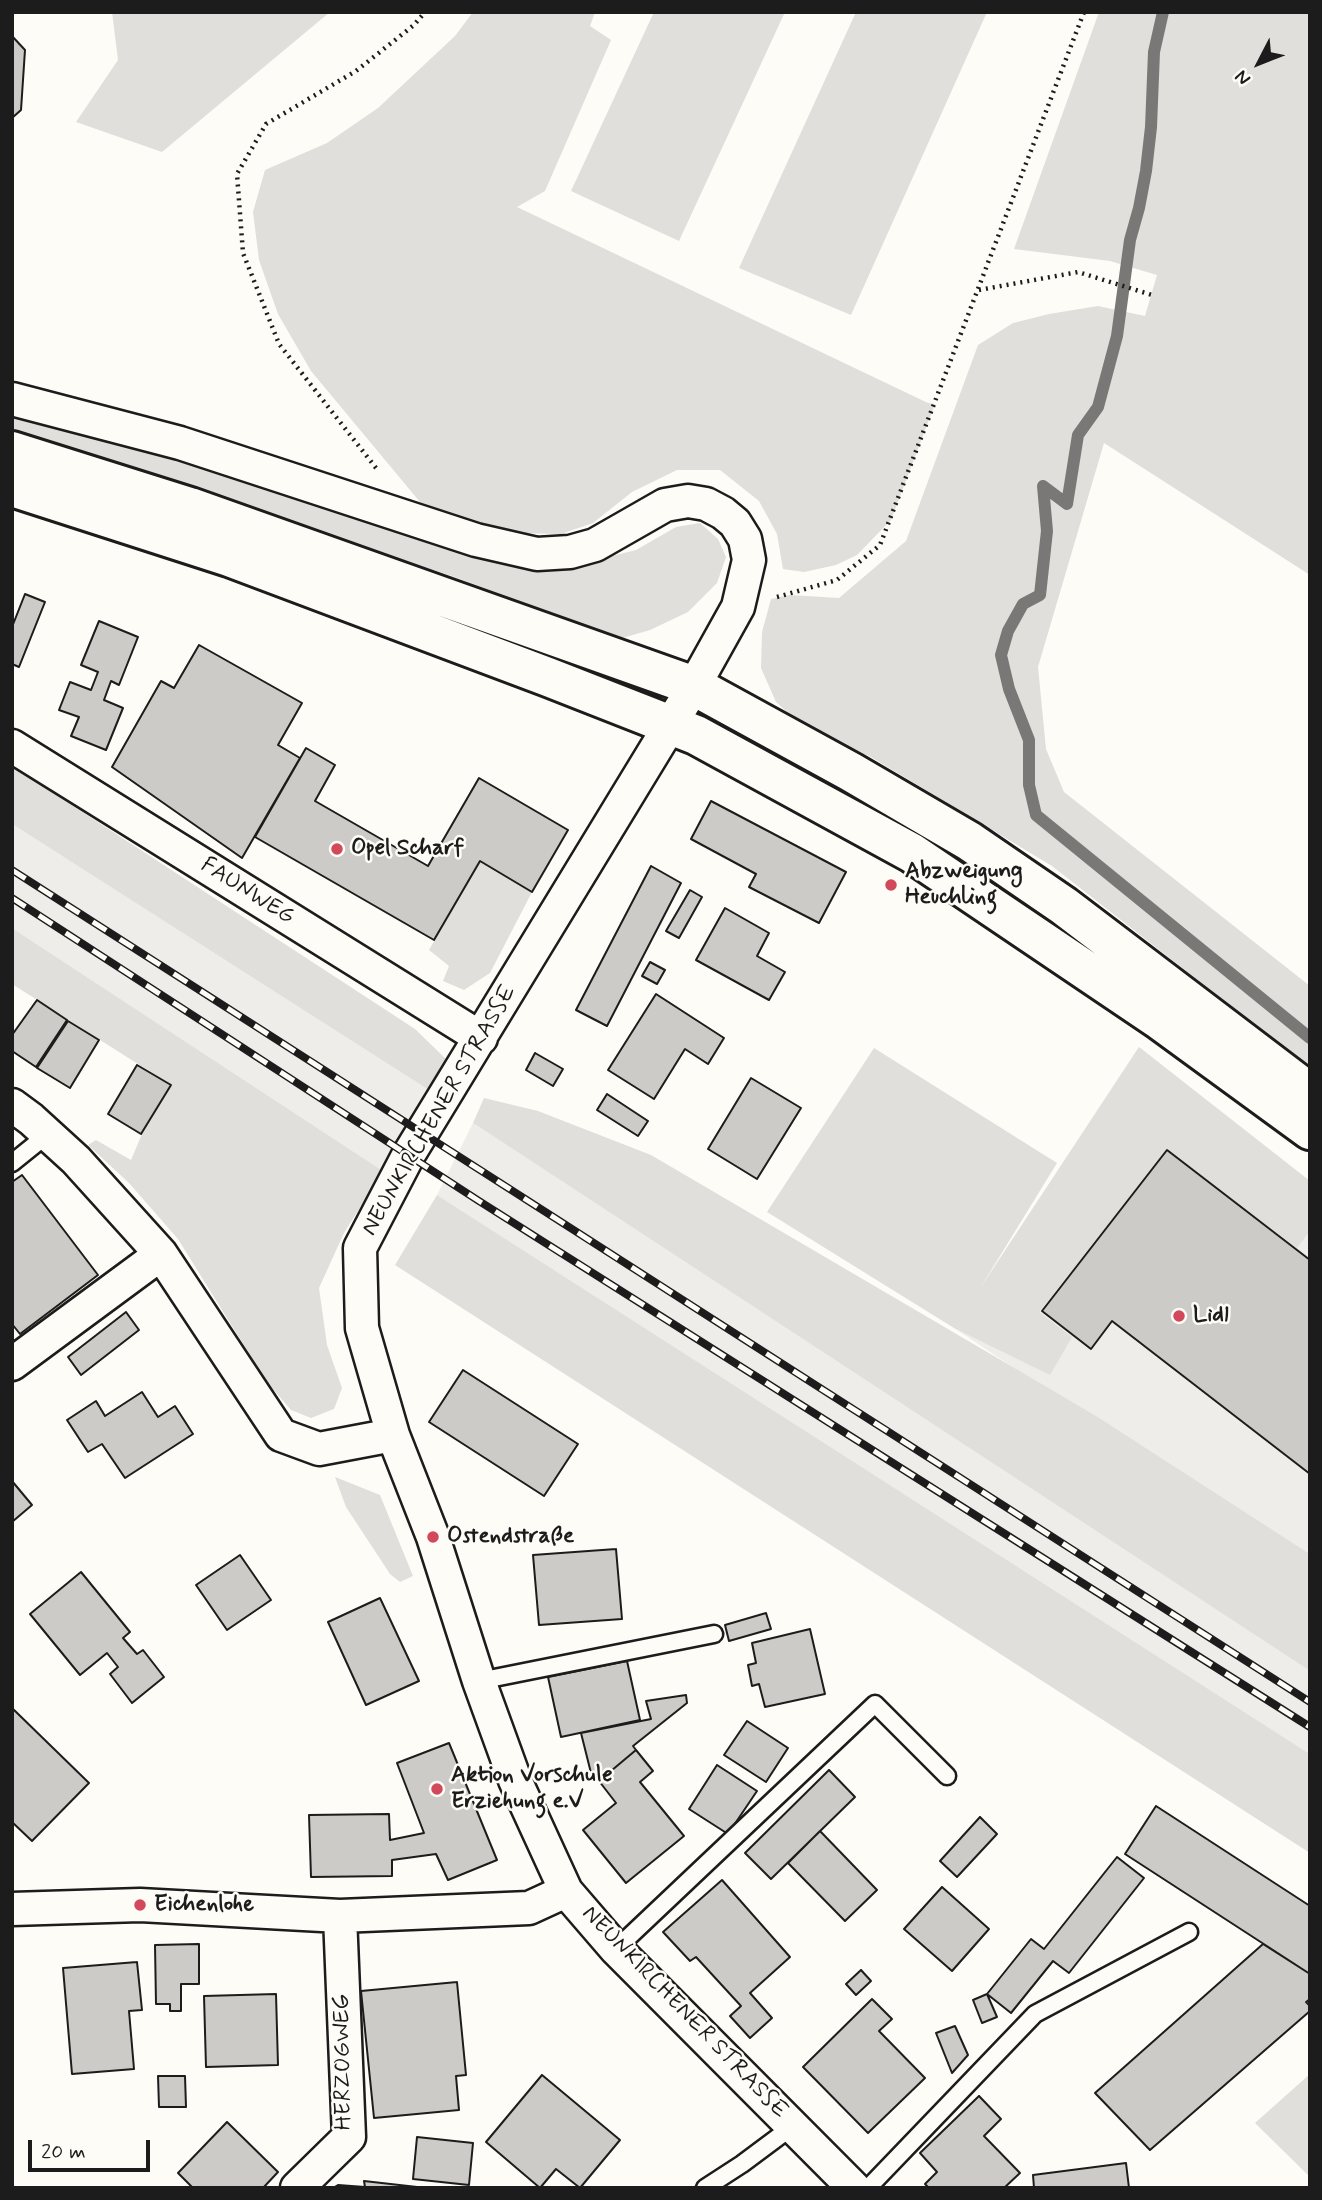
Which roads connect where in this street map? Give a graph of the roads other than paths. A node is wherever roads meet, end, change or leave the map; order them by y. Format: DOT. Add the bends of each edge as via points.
graph roads {
  1 [pos="12,399"];
  2 [pos="12,451"];
  3 [pos="12,487"];
  4 [pos="694,685"];
  5 [pos="669,724"];
  6 [pos="12,746"];
  7 [pos="481,1038"];
  8 [pos="1310,1093"];
  9 [pos="12,1105"];
  10 [pos="1310,1130"];
  11 [pos="48,1134"];
  12 [pos="12,1163"];
  13 [pos="161,1254"];
  14 [pos="12,1364"];
  15 [pos="393,1436"];
  16 [pos="714,1634"];
  17 [pos="479,1681"];
  18 [pos="947,1776"];
  19 [pos="566,1891"];
  20 [pos="12,1909"];
  21 [pos="340,1916"];
  22 [pos="1189,1932"];
  23 [pos="616,1949"];
  24 [pos="793,2126"];
  25 [pos="297,2188"];
  26 [pos="705,2188"];
  27 [pos="854,2188"];
  28 [pos="868,2188"];
  1 -- 4 [label="street, NEUNKIRCHENER STRASSE" via="180,443 477,540 537,554 595,545 665,505 706,503 735,523 750,560 738,607"];
  2 -- 4 [label="main road" via="190,507"];
  3 -- 5 [label="main road" via="229,557"];
  4 -- 5 [label="street, NEUNKIRCHENER STRASSE"];
  4 -- 8 [label="main road" via="969,841 1065,906"];
  5 -- 7 [label="street, NEUNKIRCHENER STRASSE"];
  5 -- 10 [label="main road" via="912,853 1158,1019"];
  6 -- 7 [label="street, FAUNWEG"];
  7 -- 15 [label="street, NEUNKIRCHENER STRASSE" via="409,1154 360,1248 362,1328"];
  9 -- 11 [label="street"];
  11 -- 12 [label="lane"];
  11 -- 13 [label="street"];
  13 -- 14 [label="street"];
  13 -- 15 [label="street" via="281,1435 319,1449"];
  15 -- 17 [label="street, NEUNKIRCHENER STRASSE" via="433,1536"];
  16 -- 17 [label="lane"];
  17 -- 19 [label="street, NEUNKIRCHENER STRASSE" via="515,1780"];
  18 -- 23 [label="lane" via="875,1704"];
  19 -- 21 [label="street" via="529,1908"];
  19 -- 23 [label="street, NEUNKIRCHENER STRASSE"];
  20 -- 21 [label="street" via="139,1905"];
  21 -- 25 [label="street, HERZOGWEG" via="349,2137"];
  22 -- 28 [label="lane" via="1035,2014"];
  23 -- 24 [label="street, NEUNKIRCHENER STRASSE"];
  24 -- 26 [label="lane"];
  24 -- 27 [label="street, NEUNKIRCHENER STRASSE"];
}
